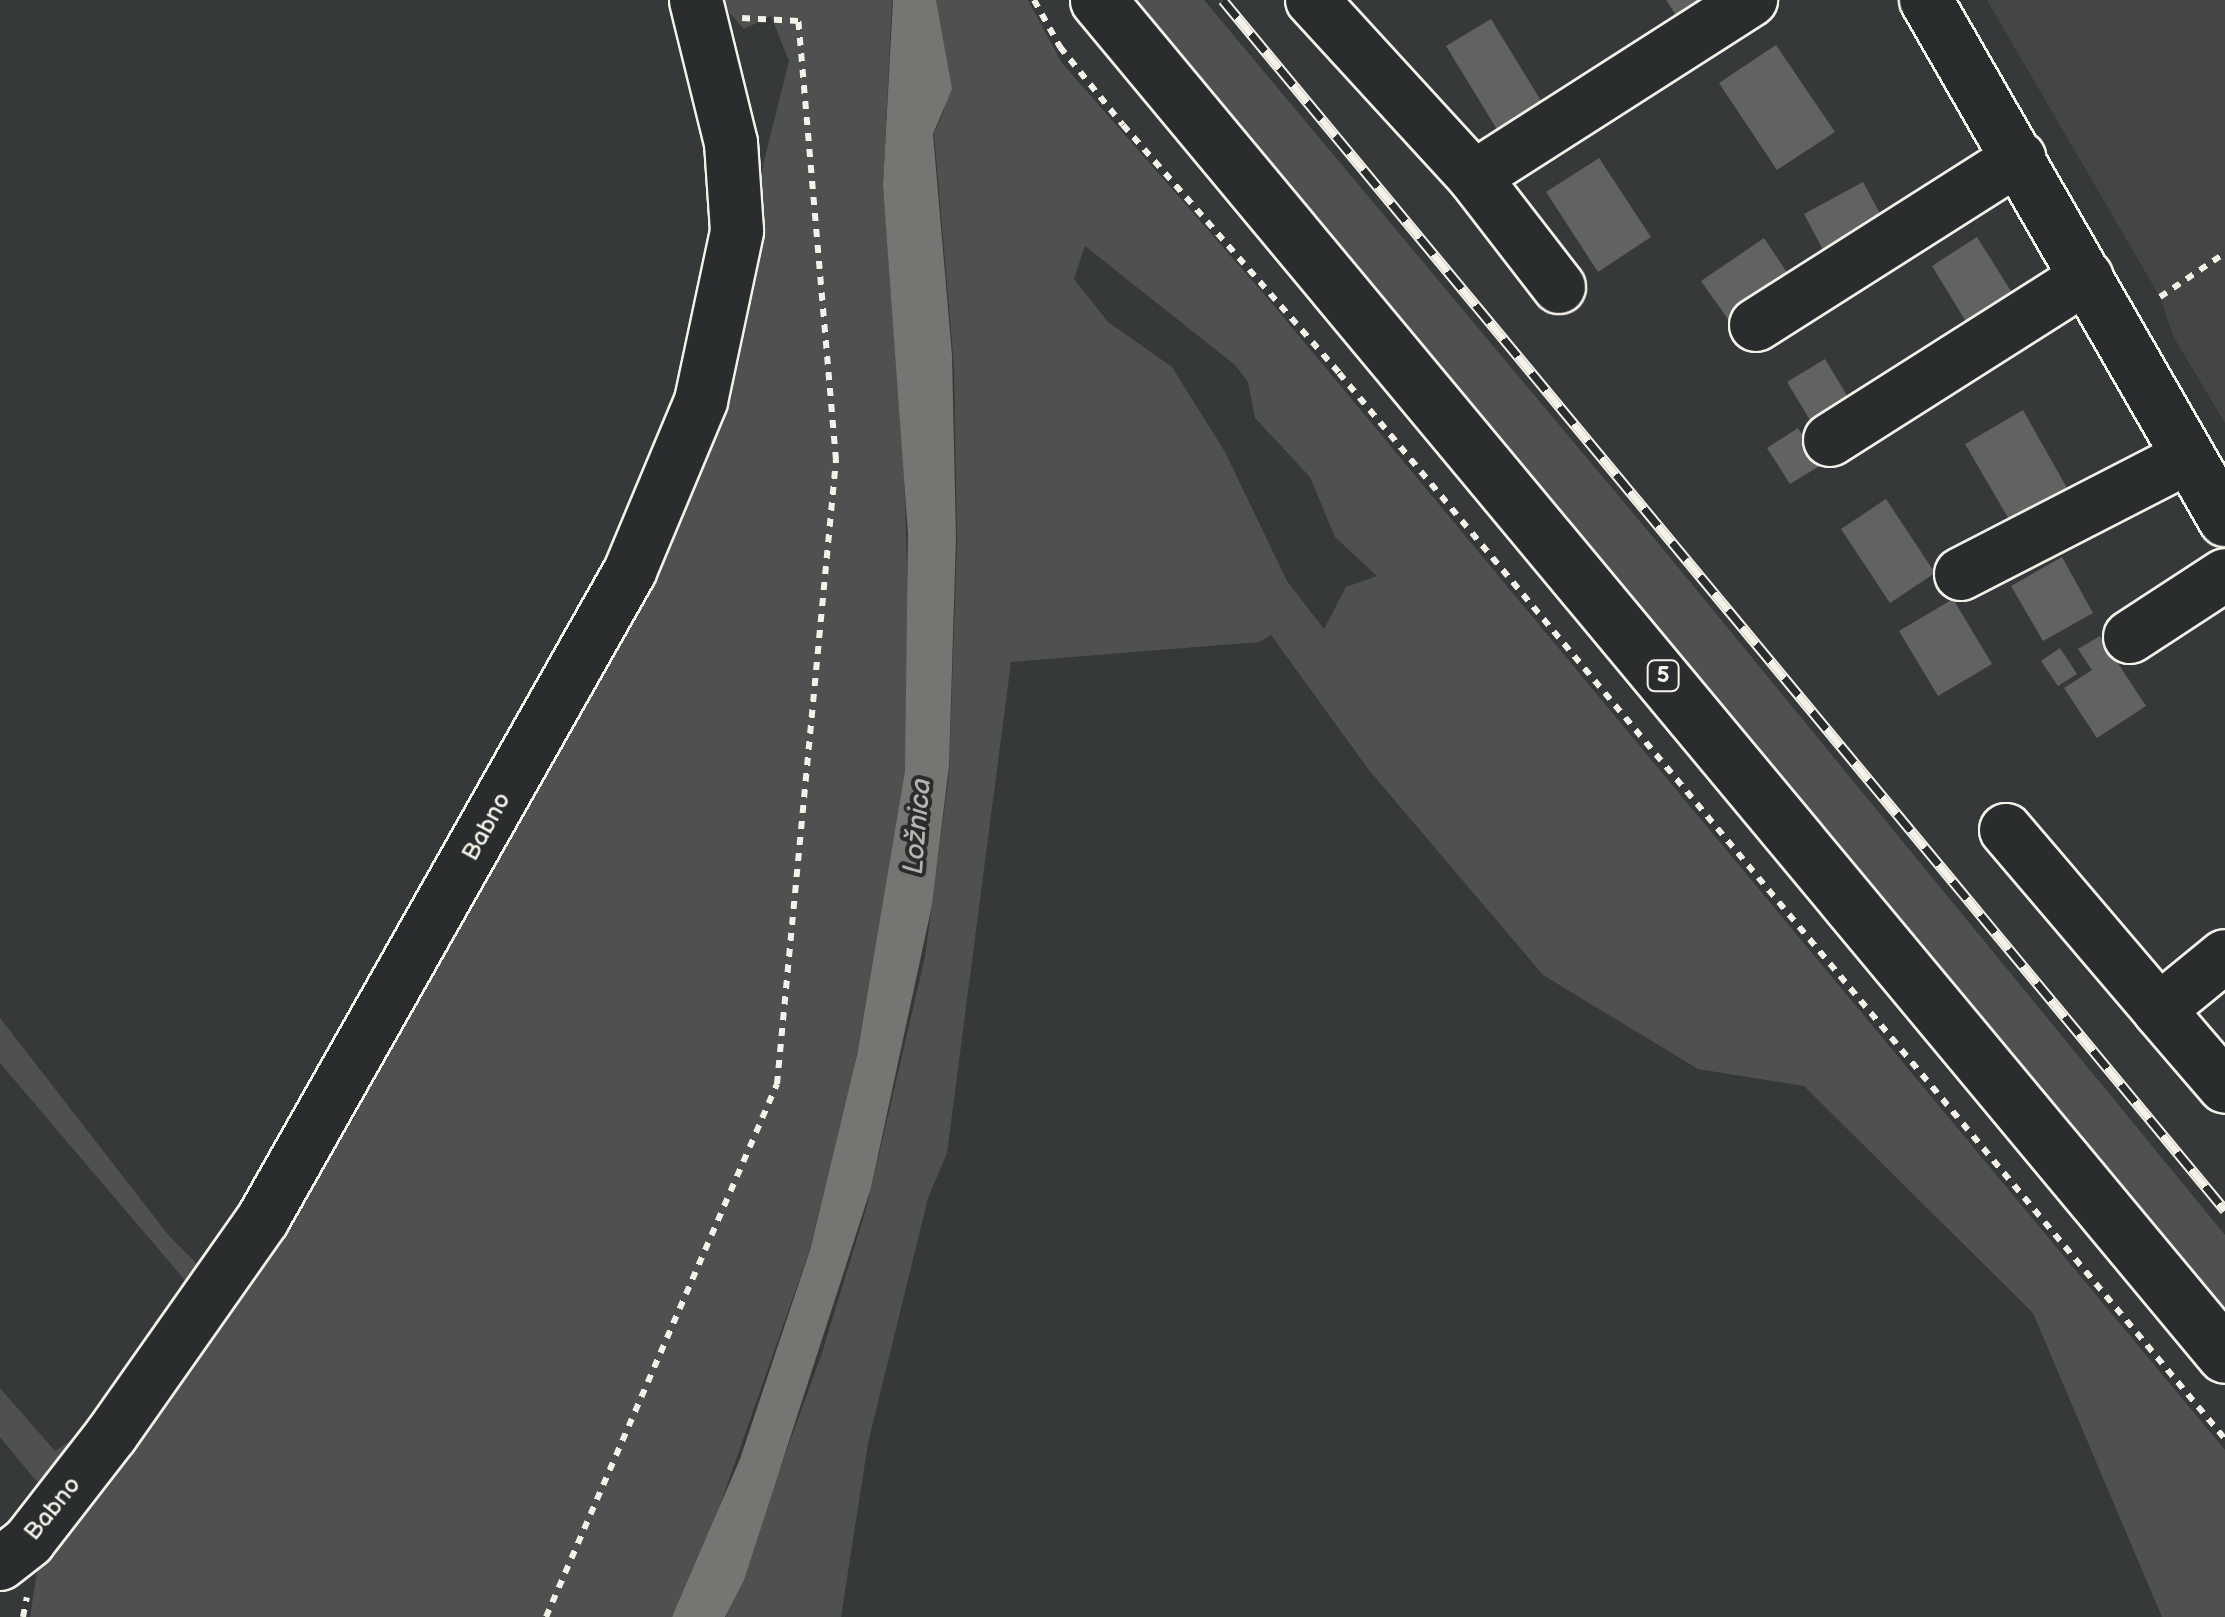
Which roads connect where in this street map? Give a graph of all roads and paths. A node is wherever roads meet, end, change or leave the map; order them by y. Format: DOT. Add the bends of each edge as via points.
graph roads {
  1 [pos="1034,0"];
  2 [pos="1098,0"];
  3 [pos="1312,0"];
  4 [pos="1751,0"];
  5 [pos="1926,0"];
  6 [pos="712,8"];
  7 [pos="2019,158"];
  8 [pos="1474,178"];
  9 [pos="2225,254"];
  10 [pos="2087,277"];
  11 [pos="1559,287"];
  12 [pos="2160,297"];
  13 [pos="1756,324"];
  14 [pos="1830,440"];
  15 [pos="2189,457"];
  16 [pos="2225,520"];
  17 [pos="1961,574"];
  18 [pos="2225,574"];
  19 [pos="2130,637"];
  20 [pos="2006,830"];
  21 [pos="2225,956"];
  22 [pos="2159,1010"];
  23 [pos="2225,1087"];
  24 [pos="2225,1355"];
  25 [pos="2225,1439"];
  26 [pos="0,1564"];
  27 [pos="546,1617"];
  1 -- 25 [label="path" via="1060,47 1123,125 1351,387"];
  2 -- 24 [label="main road, 5"];
  3 -- 8 [label="street"];
  4 -- 8 [label="street"];
  5 -- 7 [label="street"];
  6 -- 26 [label="street, Babno" via="737,230 702,401 630,571 263,1219 112,1434 29,1541"];
  6 -- 27 [label="path" via="798,21 836,460 777,1084"];
  7 -- 10 [label="street"];
  7 -- 13 [label="street"];
  8 -- 11 [label="street"];
  9 -- 12 [label="path"];
  10 -- 14 [label="street"];
  10 -- 15 [label="street"];
  15 -- 16 [label="street"];
  15 -- 17 [label="street"];
  18 -- 19 [label="street"];
  20 -- 22 [label="street"];
  21 -- 22 [label="street"];
  22 -- 23 [label="street"];
}
